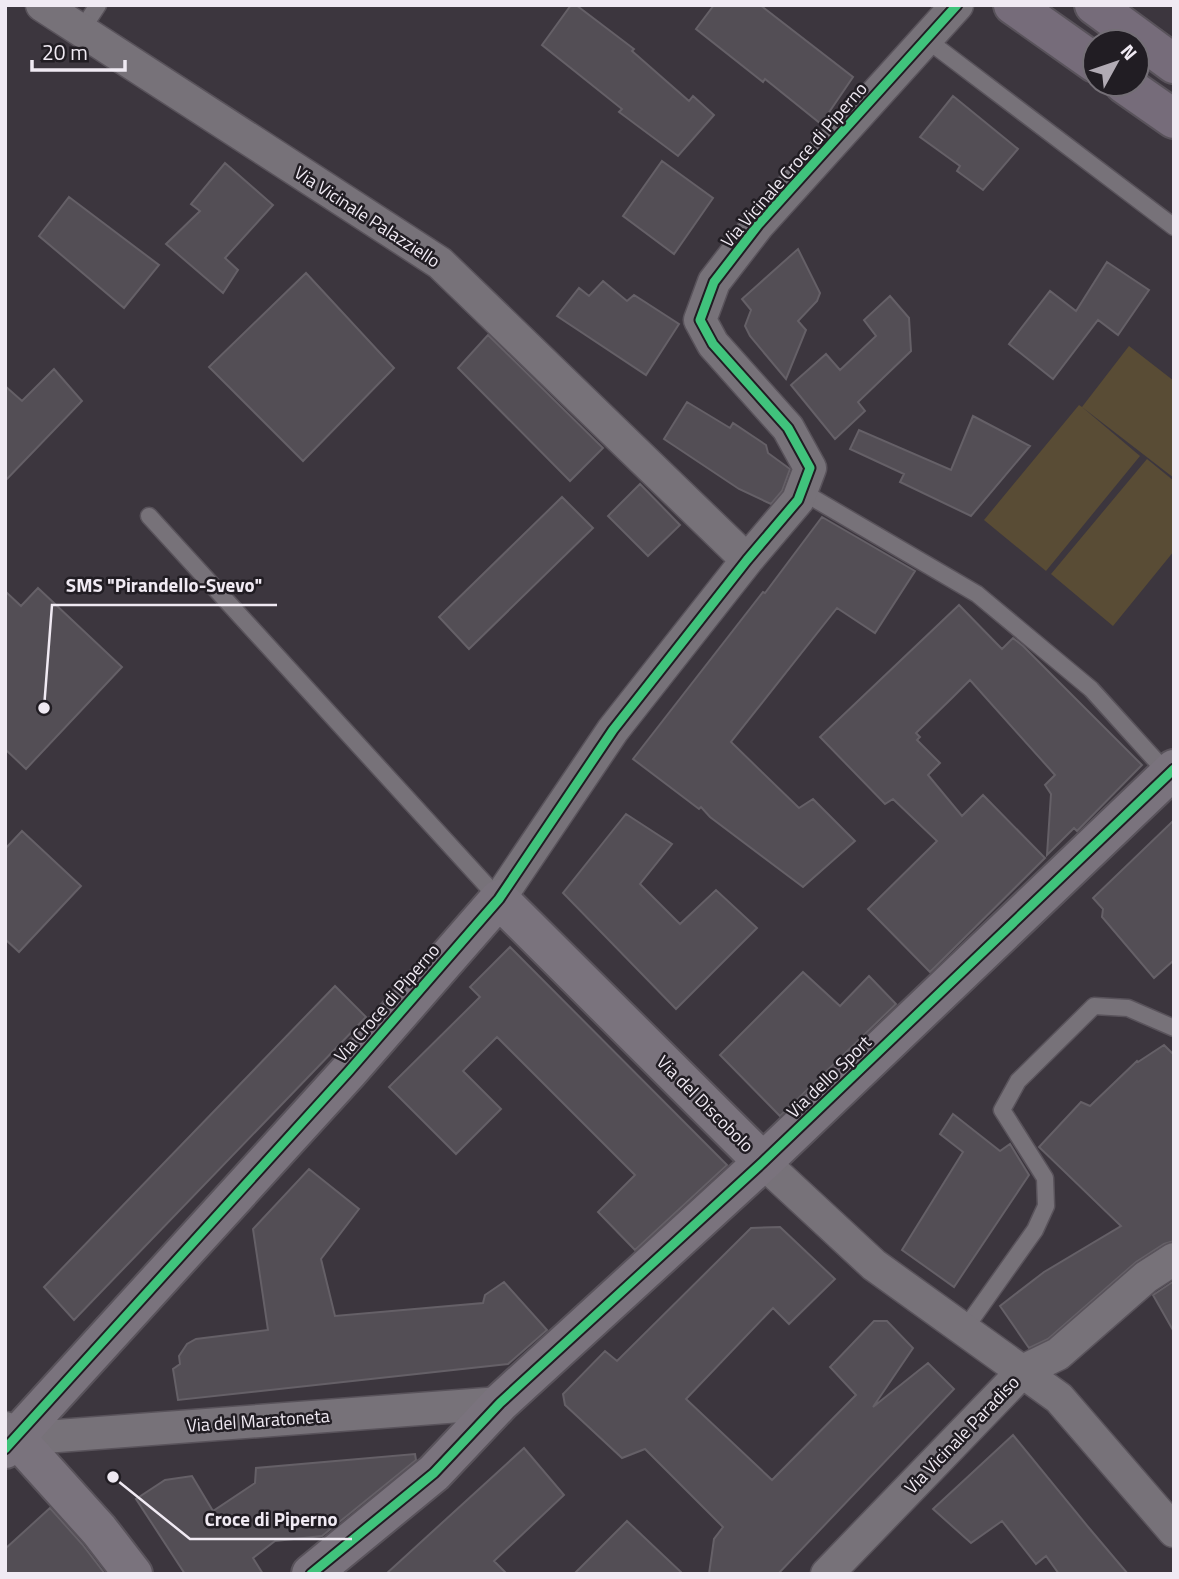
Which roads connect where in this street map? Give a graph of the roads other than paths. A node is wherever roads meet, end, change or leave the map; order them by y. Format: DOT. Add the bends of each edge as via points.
graph roads {
  1 [pos="42,5"];
  2 [pos="957,5"];
  3 [pos="1013,5"];
  4 [pos="1094,5"];
  5 [pos="89,18"];
  6 [pos="926,39"];
  7 [pos="1081,53"];
  8 [pos="1174,64"];
  9 [pos="1144,98"];
  10 [pos="1174,119"];
  11 [pos="1174,227"];
  12 [pos="802,491"];
  13 [pos="149,516"];
  14 [pos="747,560"];
  15 [pos="1171,772"];
  16 [pos="499,899"];
  17 [pos="1174,1028"];
  18 [pos="763,1162"];
  19 [pos="1174,1259"];
  20 [pos="964,1330"];
  21 [pos="1024,1371"];
  22 [pos="500,1403"];
  23 [pos="9,1439"];
  24 [pos="1174,1531"];
  25 [pos="133,1574"];
  26 [pos="311,1574"];
  27 [pos="827,1574"];
  1 -- 5 [label="street, Via Vicinale Palazziello"];
  2 -- 6 [label="street, Via Vicinale Croce di Piperno"];
  3 -- 7 [label="highway"];
  4 -- 8 [label="highway"];
  5 -- 14 [label="street, Via Vicinale Palazziello" via="440,263"];
  6 -- 11 [label="lane"];
  6 -- 12 [label="street, Via Vicinale Croce di Piperno" via="758,225 713,282 700,320 713,344 788,428 810,468"];
  9 -- 10 [label="highway"];
  12 -- 14 [label="street"];
  12 -- 15 [label="lane" via="977,594 1091,689"];
  13 -- 16 [label="lane"];
  14 -- 16 [label="street, Via Croce di Piperno" via="613,730"];
  15 -- 18 [label="street, Via dello Sport"];
  16 -- 18 [label="street, Via del Discobolo"];
  16 -- 23 [label="street, Via Croce di Piperno" via="349,1071"];
  17 -- 20 [label="lane" via="1128,1008 1094,1006 1018,1080 1002,1110 1045,1178 1046,1206 1035,1230"];
  18 -- 20 [label="street, Via del Discobolo" via="874,1265"];
  18 -- 22 [label="street, Via dello Sport"];
  19 -- 21 [label="street, Via Vicinale Paradiso" via="1146,1277 1058,1354"];
  20 -- 21 [label="street, Via del Discobolo"];
  21 -- 24 [label="street, Via del Discobolo" via="1059,1398"];
  21 -- 27 [label="street, Via Vicinale Paradiso"];
  22 -- 23 [label="street, Via del Maratoneta"];
  22 -- 26 [label="street, Via dello Sport" via="434,1473"];
  23 -- 25 [label="street" via="99,1530"];
}
